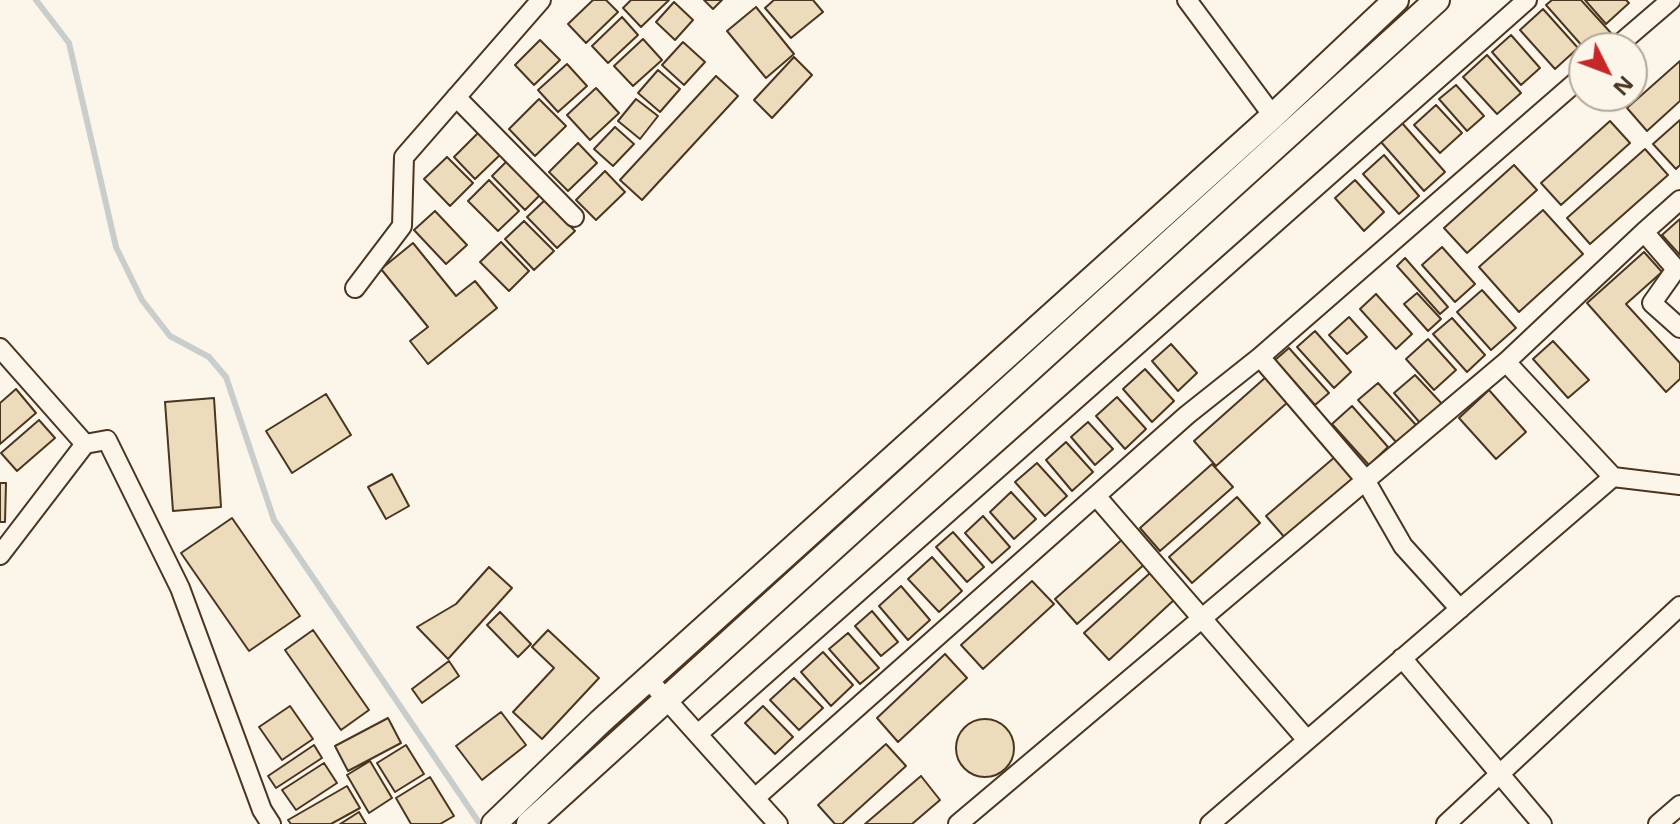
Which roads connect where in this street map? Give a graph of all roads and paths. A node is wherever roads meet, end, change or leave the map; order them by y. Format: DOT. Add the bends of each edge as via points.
graph roads {
  1 [pos="541,0"];
  2 [pos="1187,0"];
  3 [pos="1396,0"];
  4 [pos="1437,0"];
  5 [pos="1527,0"];
  6 [pos="1671,0"];
  7 [pos="1634,32"];
  8 [pos="1568,89"];
  9 [pos="456,97"];
  10 [pos="1273,116"];
  11 [pos="1680,200"];
  12 [pos="574,217"];
  13 [pos="1644,232"];
  14 [pos="355,288"];
  15 [pos="1680,328"];
  16 [pos="0,348"];
  17 [pos="1260,357"];
  18 [pos="1506,362"];
  19 [pos="85,444"];
  20 [pos="1613,477"];
  21 [pos="1364,478"];
  22 [pos="1680,485"];
  23 [pos="1096,496"];
  24 [pos="0,555"];
  25 [pos="1680,606"];
  26 [pos="1460,609"];
  27 [pos="1203,617"];
  28 [pos="1402,658"];
  29 [pos="648,679"];
  30 [pos="666,699"];
  31 [pos="698,734"];
  32 [pos="1307,740"];
  33 [pos="1499,776"];
  34 [pos="755,798"];
  35 [pos="1680,805"];
  36 [pos="1233,817"];
  37 [pos="271,824"];
  38 [pos="494,824"];
  39 [pos="529,824"];
  40 [pos="778,824"];
  41 [pos="958,824"];
  42 [pos="1210,824"];
  43 [pos="1446,824"];
  44 [pos="1542,824"];
  45 [pos="1658,824"];
  1 -- 9 [label="street"];
  2 -- 10 [label="street"];
  3 -- 10 [label="street"];
  4 -- 30 [label="street"];
  5 -- 31 [label="street"];
  6 -- 7 [label="street"];
  8 -- 17 [label="street"];
  9 -- 12 [label="street"];
  9 -- 14 [label="street" via="404,157 402,226"];
  10 -- 29 [label="street"];
  11 -- 13 [label="street"];
  13 -- 15 [label="street" via="1676,269 1652,303"];
  13 -- 18 [label="street"];
  16 -- 19 [label="street"];
  17 -- 21 [label="street"];
  17 -- 23 [label="street"];
  18 -- 20 [label="street"];
  18 -- 21 [label="street"];
  19 -- 24 [label="street"];
  19 -- 37 [label="street" via="107,440 180,588"];
  20 -- 22 [label="street"];
  20 -- 26 [label="street"];
  21 -- 26 [label="street" via="1403,546"];
  21 -- 27 [label="street"];
  23 -- 27 [label="street"];
  23 -- 34 [label="street"];
  25 -- 33 [label="street"];
  26 -- 28 [label="street"];
  27 -- 32 [label="street"];
  27 -- 41 [label="street"];
  28 -- 32 [label="street"];
  28 -- 33 [label="street"];
  29 -- 30 [label="street"];
  29 -- 38 [label="street"];
  30 -- 31 [label="street"];
  30 -- 39 [label="street"];
  31 -- 34 [label="street"];
  32 -- 36 [label="street"];
  33 -- 43 [label="street"];
  33 -- 44 [label="street"];
  34 -- 40 [label="street"];
  35 -- 45 [label="street"];
  36 -- 42 [label="street"];
}
